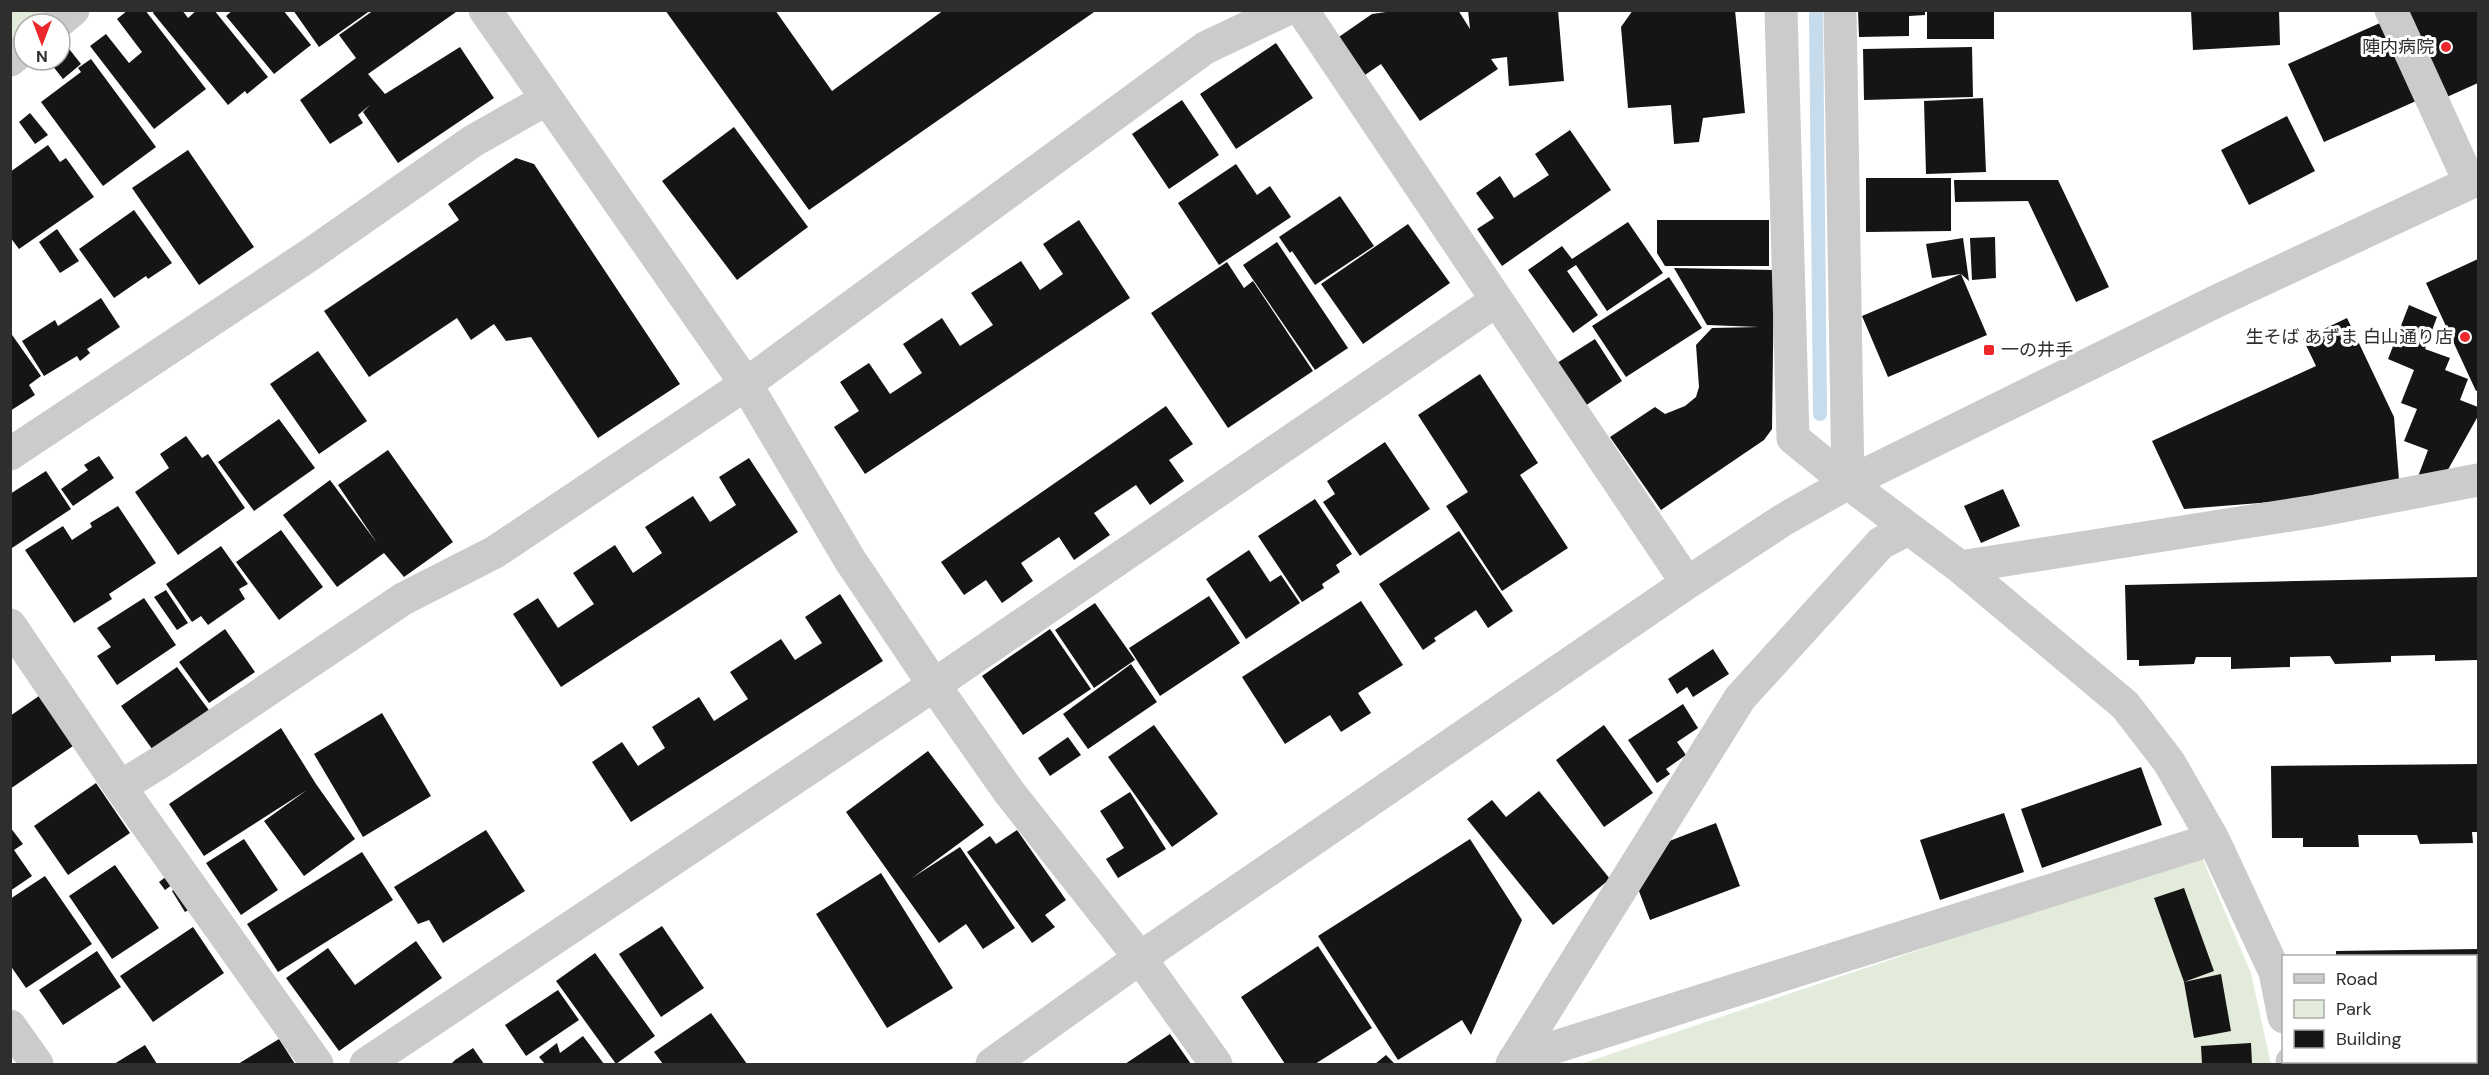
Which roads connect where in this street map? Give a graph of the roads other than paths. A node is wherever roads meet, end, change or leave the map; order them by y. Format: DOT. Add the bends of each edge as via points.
graph roads {
  1 [pos="485,10"];
  2 [pos="1285,10"];
  3 [pos="1302,10"];
  4 [pos="1781,10"];
  5 [pos="1840,10"];
  6 [pos="2391,10"];
  7 [pos="548,99"];
  8 [pos="2474,181"];
  9 [pos="1497,300"];
  10 [pos="746,384"];
  11 [pos="10,454"];
  12 [pos="2478,480"];
  13 [pos="1848,483"];
  14 [pos="1908,529"];
  15 [pos="1960,567"];
  16 [pos="1687,583"];
  17 [pos="10,625"];
  18 [pos="934,685"];
  19 [pos="120,787"];
  20 [pos="2213,839"];
  21 [pos="1140,958"];
  22 [pos="2282,1011"];
  23 [pos="10,1026"];
  24 [pos="1513,1063"];
  25 [pos="37,1065"];
  26 [pos="317,1065"];
  27 [pos="366,1065"];
  28 [pos="992,1065"];
  29 [pos="1216,1065"];
  1 -- 7 [label="street"];
  2 -- 10 [label="street" via="1205,48"];
  3 -- 9 [label="street"];
  4 -- 13 [label="street" via="1793,438"];
  5 -- 13 [label="street"];
  6 -- 8 [label="street"];
  7 -- 10 [label="street"];
  7 -- 11 [label="street" via="473,141"];
  8 -- 13 [label="street" via="2219,300"];
  9 -- 16 [label="street"];
  9 -- 18 [label="street"];
  10 -- 18 [label="street" via="850,560"];
  10 -- 19 [label="street" via="495,552 403,599"];
  12 -- 15 [label="street" via="2316,512"];
  13 -- 14 [label="street"];
  13 -- 16 [label="street"];
  14 -- 15 [label="street"];
  14 -- 24 [label="street" via="1881,543 1740,698"];
  15 -- 20 [label="street" via="2125,705 2169,762"];
  16 -- 21 [label="street"];
  17 -- 19 [label="street"];
  18 -- 21 [label="street" via="1010,792"];
  18 -- 27 [label="street"];
  19 -- 26 [label="street"];
  20 -- 22 [label="street" via="2275,972"];
  20 -- 24 [label="street"];
  21 -- 28 [label="street"];
  21 -- 29 [label="street"];
  23 -- 25 [label="street"];
}
